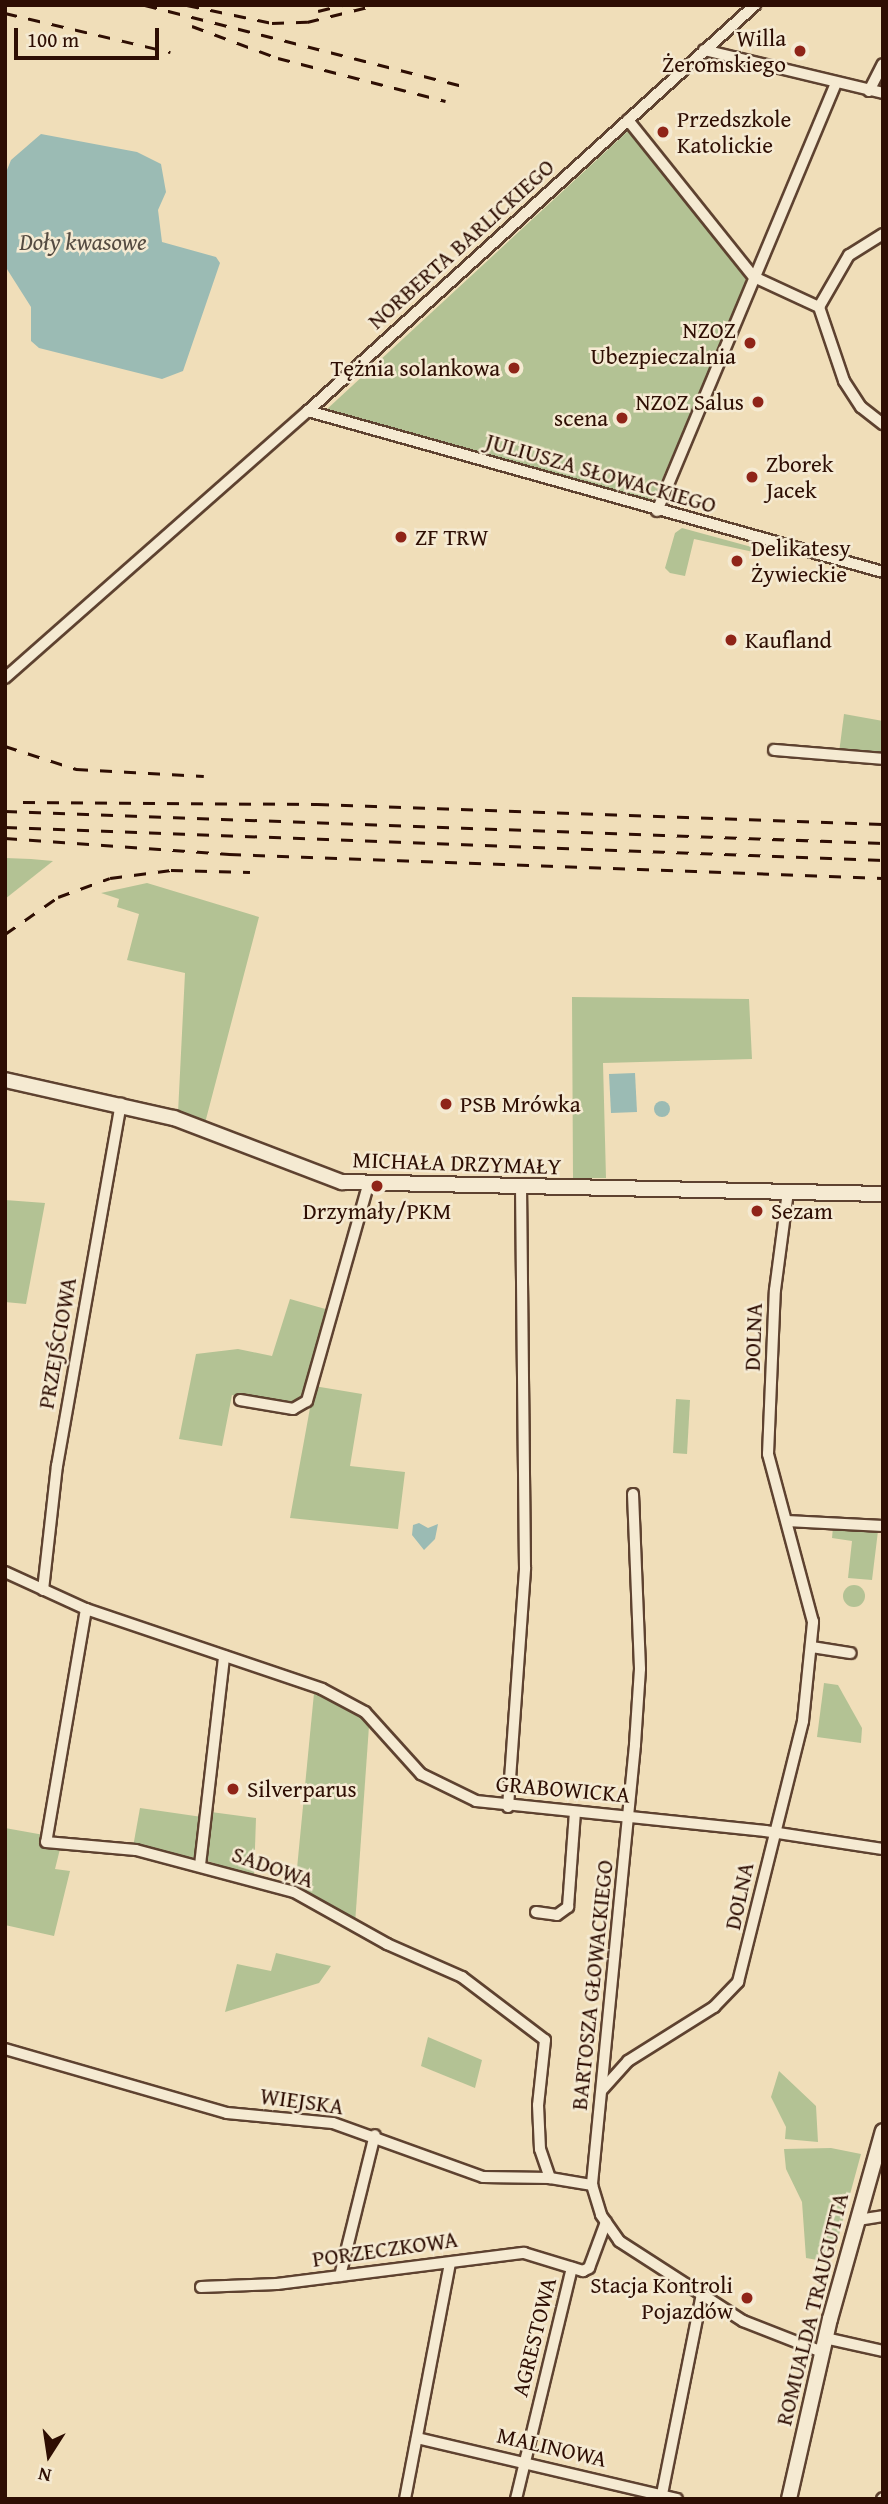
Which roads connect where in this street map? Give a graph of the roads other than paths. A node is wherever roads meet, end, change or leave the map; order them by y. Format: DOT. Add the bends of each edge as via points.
graph roads {
  1 [pos="755,5"];
  2 [pos="704,50"];
  3 [pos="883,64"];
  4 [pos="836,83"];
  5 [pos="869,91"];
  6 [pos="883,93"];
  7 [pos="628,120"];
  8 [pos="883,234"];
  9 [pos="754,277"];
  10 [pos="819,307"];
  11 [pos="308,411"];
  12 [pos="883,424"];
  13 [pos="657,511"];
  14 [pos="883,572"];
  15 [pos="5,678"];
  16 [pos="774,750"];
  17 [pos="883,759"];
  18 [pos="5,1080"];
  19 [pos="121,1104"];
  20 [pos="368,1185"];
  21 [pos="521,1188"];
  22 [pos="788,1191"];
  23 [pos="883,1194"];
  24 [pos="240,1400"];
  25 [pos="633,1494"];
  26 [pos="787,1521"];
  27 [pos="883,1526"];
  28 [pos="5,1572"];
  29 [pos="43,1590"];
  30 [pos="86,1609"];
  31 [pos="812,1647"];
  32 [pos="851,1653"];
  33 [pos="224,1656"];
  34 [pos="509,1807"];
  35 [pos="575,1812"];
  36 [pos="630,1816"];
  37 [pos="776,1834"];
  38 [pos="883,1849"];
  39 [pos="200,1865"];
  40 [pos="536,1912"];
  41 [pos="5,2049"];
  42 [pos="602,2090"];
  43 [pos="883,2131"];
  44 [pos="375,2135"];
  45 [pos="550,2178"];
  46 [pos="592,2185"];
  47 [pos="883,2216"];
  48 [pos="858,2220"];
  49 [pos="606,2222"];
  50 [pos="450,2263"];
  51 [pos="572,2267"];
  52 [pos="340,2276"];
  53 [pos="201,2287"];
  54 [pos="701,2298"];
  55 [pos="824,2345"];
  56 [pos="883,2351"];
  57 [pos="418,2438"];
  58 [pos="525,2461"];
  59 [pos="662,2497"];
  60 [pos="405,2499"];
  61 [pos="516,2499"];
  62 [pos="677,2499"];
  63 [pos="789,2499"];
  1 -- 2 [label="street, NORBERTA BARLICKIEGO"];
  2 -- 4 [label="street"];
  2 -- 7 [label="street, NORBERTA BARLICKIEGO"];
  3 -- 5 [label="street"];
  4 -- 5 [label="street"];
  4 -- 9 [label="street"];
  5 -- 6 [label="street"];
  7 -- 9 [label="street"];
  7 -- 11 [label="street, NORBERTA BARLICKIEGO"];
  8 -- 10 [label="street" via="849,255"];
  9 -- 10 [label="street"];
  9 -- 13 [label="street"];
  10 -- 12 [label="street" via="844,381 860,407"];
  11 -- 13 [label="street, JULIUSZA SŁOWACKIEGO"];
  11 -- 15 [label="street, NORBERTA BARLICKIEGO"];
  13 -- 14 [label="street, JULIUSZA SŁOWACKIEGO"];
  16 -- 17 [label="street"];
  18 -- 19 [label="street, MICHAŁA DRZYMAŁY"];
  19 -- 20 [label="street, MICHAŁA DRZYMAŁY" via="174,1118 318,1177"];
  19 -- 29 [label="street, PRZEJŚCIOWA" via="57,1466"];
  20 -- 21 [label="street, MICHAŁA DRZYMAŁY"];
  20 -- 24 [label="street" via="307,1401 293,1409"];
  21 -- 22 [label="street, MICHAŁA DRZYMAŁY"];
  21 -- 34 [label="street" via="524,1569"];
  22 -- 23 [label="street, MICHAŁA DRZYMAŁY"];
  22 -- 26 [label="street, DOLNA" via="775,1290 768,1454"];
  25 -- 36 [label="street, BARTOSZA GŁOWACKIEGO" via="640,1669"];
  26 -- 27 [label="street"];
  26 -- 31 [label="street, DOLNA" via="811,1605"];
  28 -- 29 [label="street, GRABOWICKA"];
  29 -- 30 [label="street, GRABOWICKA"];
  30 -- 33 [label="street, GRABOWICKA"];
  30 -- 39 [label="street, SADOWA" via="46,1842 136,1850"];
  31 -- 32 [label="street"];
  31 -- 37 [label="street, DOLNA" via="803,1721"];
  33 -- 34 [label="street, GRABOWICKA" via="343,1700 365,1712 421,1774 476,1801"];
  33 -- 39 [label="street"];
  34 -- 35 [label="street, GRABOWICKA"];
  35 -- 36 [label="street, GRABOWICKA"];
  35 -- 40 [label="street" via="568,1907 557,1915"];
  36 -- 37 [label="street, GRABOWICKA"];
  36 -- 42 [label="street, BARTOSZA GŁOWACKIEGO"];
  37 -- 38 [label="street, GRABOWICKA"];
  37 -- 42 [label="street, DOLNA" via="738,1982 714,2007 628,2061"];
  39 -- 45 [label="street, SADOWA" via="294,1892 387,1944 450,1970 514,2020 540,2033 546,2050 539,2079 540,2149"];
  41 -- 44 [label="street, WIEJSKA" via="227,2113 333,2123"];
  42 -- 46 [label="street, BARTOSZA GŁOWACKIEGO"];
  43 -- 48 [label="street, ROMUALDA TRAUGUTTA"];
  44 -- 45 [label="street, WIEJSKA" via="483,2177"];
  44 -- 52 [label="street"];
  45 -- 46 [label="street, WIEJSKA"];
  46 -- 49 [label="street, BARTOSZA GŁOWACKIEGO"];
  47 -- 48 [label="street"];
  48 -- 55 [label="street, ROMUALDA TRAUGUTTA"];
  49 -- 51 [label="street" via="589,2267"];
  49 -- 54 [label="street, BARTOSZA GŁOWACKIEGO" via="619,2241"];
  50 -- 51 [label="street, PORZECZKOWA" via="524,2253"];
  50 -- 52 [label="street, PORZECZKOWA"];
  50 -- 57 [label="street"];
  51 -- 58 [label="street, AGRESTOWA"];
  52 -- 53 [label="street, PORZECZKOWA"];
  54 -- 55 [label="street, BARTOSZA GŁOWACKIEGO" via="743,2321"];
  54 -- 59 [label="street"];
  55 -- 56 [label="street, BARTOSZA GŁOWACKIEGO"];
  55 -- 63 [label="street, ROMUALDA TRAUGUTTA"];
  57 -- 58 [label="street, MALINOWA"];
  57 -- 60 [label="street"];
  58 -- 59 [label="street, MALINOWA"];
  58 -- 61 [label="street, AGRESTOWA"];
  59 -- 62 [label="street, MALINOWA"];
}
